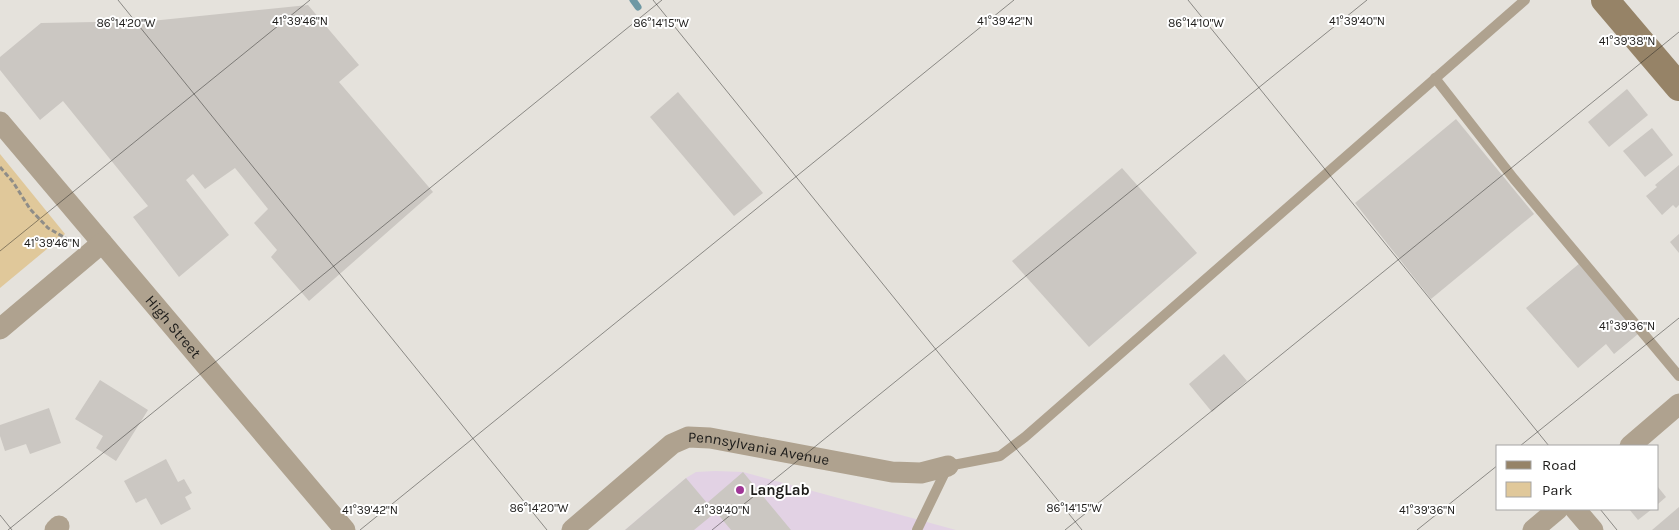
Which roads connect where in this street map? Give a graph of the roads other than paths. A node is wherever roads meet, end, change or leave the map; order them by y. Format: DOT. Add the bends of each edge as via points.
graph roads {
  1 [pos="1525,0"];
  2 [pos="1605,0"];
  3 [pos="1435,78"];
  4 [pos="1679,87"];
  5 [pos="0,122"];
  6 [pos="102,243"];
  7 [pos="0,329"];
  8 [pos="1679,376"];
  9 [pos="1679,404"];
  10 [pos="1631,445"];
  11 [pos="948,466"];
  12 [pos="1557,510"];
  13 [pos="1576,510"];
  14 [pos="345,530"];
  15 [pos="572,530"];
  16 [pos="918,530"];
  17 [pos="1534,530"];
  18 [pos="1593,530"];
  1 -- 3 [label="lane"];
  2 -- 4 [label="street"];
  3 -- 8 [label="lane" via="1514,179"];
  3 -- 11 [label="lane" via="1000,456"];
  5 -- 6 [label="street, High Street"];
  6 -- 7 [label="street"];
  6 -- 14 [label="street, High Street"];
  9 -- 10 [label="street"];
  11 -- 15 [label="street, Pennsylvania Avenue" via="921,473 892,472 710,438 688,437 672,444"];
  11 -- 16 [label="lane"];
  12 -- 17 [label="street"];
  13 -- 18 [label="street"];
}
